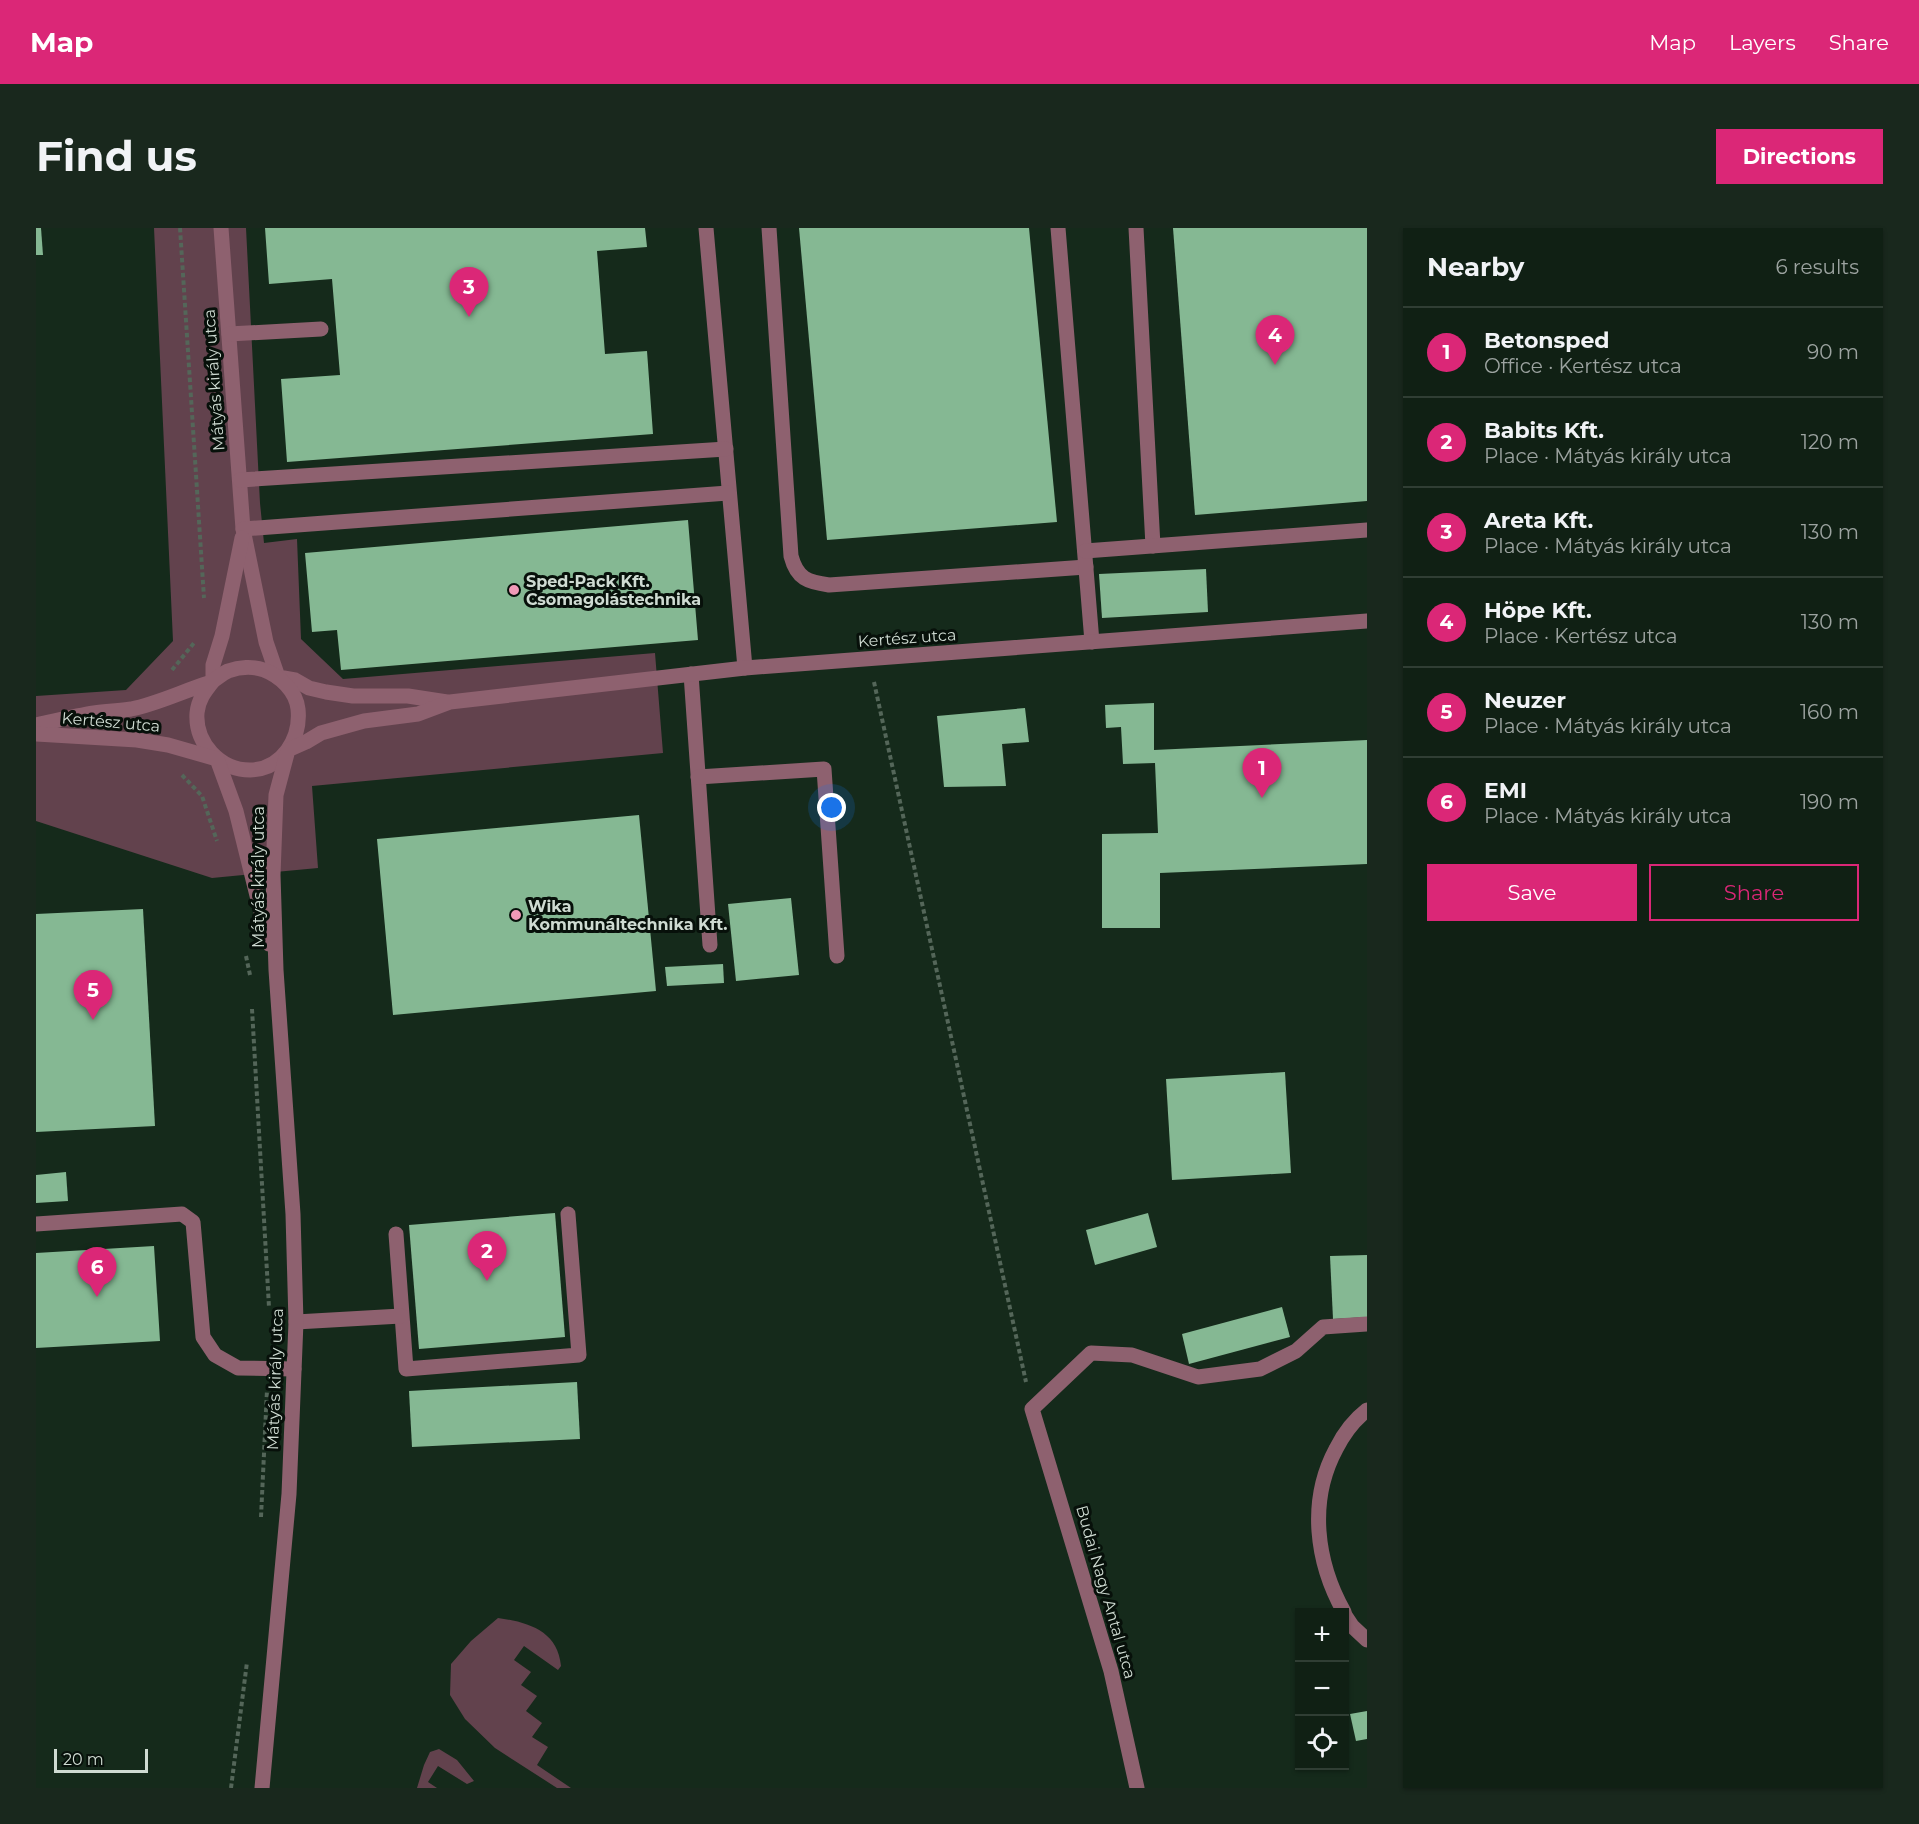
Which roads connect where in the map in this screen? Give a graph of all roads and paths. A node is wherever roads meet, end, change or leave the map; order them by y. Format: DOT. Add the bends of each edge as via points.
graph roads {
  1 [pos="180,228"];
  2 [pos="221,228"];
  3 [pos="706,228"];
  4 [pos="769,228"];
  5 [pos="1058,228"];
  6 [pos="1136,228"];
  7 [pos="321,329"];
  8 [pos="229,334"];
  9 [pos="726,449"];
  10 [pos="240,480"];
  11 [pos="728,493"];
  12 [pos="243,529"];
  13 [pos="1367,530"];
  14 [pos="1153,546"];
  15 [pos="1085,551"];
  16 [pos="1086,567"];
  17 [pos="204,608"];
  18 [pos="1367,621"];
  19 [pos="196,640"];
  20 [pos="1092,642"];
  21 [pos="869,659"];
  22 [pos="745,668"];
  23 [pos="691,674"];
  24 [pos="278,677"];
  25 [pos="213,681"];
  26 [pos="158,700"];
  27 [pos="450,702"];
  28 [pos="36,725"];
  29 [pos="36,734"];
  30 [pos="162,744"];
  31 [pos="288,750"];
  32 [pos="217,759"];
  33 [pos="698,777"];
  34 [pos="217,842"];
  35 [pos="710,945"];
  36 [pos="246,954"];
  37 [pos="837,956"];
  38 [pos="276,970"];
  39 [pos="250,976"];
  40 [pos="252,999"];
  41 [pos="568,1214"];
  42 [pos="36,1224"];
  43 [pos="396,1234"];
  44 [pos="269,1308"];
  45 [pos="401,1316"];
  46 [pos="296,1322"];
  47 [pos="1367,1324"];
  48 [pos="268,1370"];
  49 [pos="294,1370"];
  50 [pos="1032,1409"];
  51 [pos="1367,1410"];
  52 [pos="260,1521"];
  53 [pos="1342,1608"];
  54 [pos="1349,1621"];
  55 [pos="1367,1640"];
  56 [pos="247,1660"];
  57 [pos="231,1788"];
  58 [pos="262,1788"];
  59 [pos="1137,1788"];
  1 -- 17 [label="path"];
  2 -- 8 [label="street, Mátyás király utca"];
  3 -- 9 [label="street"];
  4 -- 16 [label="street" via="791,556 802,578 829,585"];
  5 -- 15 [label="street"];
  6 -- 14 [label="street"];
  7 -- 8 [label="street"];
  8 -- 10 [label="street, Mátyás király utca"];
  9 -- 10 [label="street"];
  9 -- 11 [label="street"];
  10 -- 12 [label="street, Mátyás király utca"];
  11 -- 12 [label="street"];
  11 -- 22 [label="street"];
  12 -- 24 [label="street, Mátyás király utca" via="266,642"];
  12 -- 25 [label="street, Mátyás király utca" via="213,665"];
  13 -- 14 [label="street"];
  14 -- 15 [label="street"];
  15 -- 16 [label="street"];
  16 -- 20 [label="street"];
  18 -- 20 [label="street, Kertész utca"];
  19 -- 26 [label="path" via="157,684"];
  20 -- 21 [label="street, Kertész utca"];
  21 -- 22 [label="street, Kertész utca"];
  21 -- 50 [label="path"];
  22 -- 23 [label="street, Kertész utca"];
  23 -- 27 [label="street, Kertész utca"];
  23 -- 33 [label="street"];
  24 -- 25 [label="street" via="262,669 244,667 227,671"];
  24 -- 27 [label="street, Kertész utca" via="309,688 353,696 408,696"];
  24 -- 31 [label="street" via="298,705 296,737"];
  25 -- 26 [label="street, Kertész utca"];
  25 -- 32 [label="street" via="202,695 197,712 205,746"];
  26 -- 28 [label="street, Kertész utca" via="132,709"];
  27 -- 31 [label="street, Kertész utca" via="418,714 364,721 321,733"];
  29 -- 30 [label="street, Kertész utca"];
  30 -- 32 [label="street, Kertész utca"];
  30 -- 34 [label="path" via="164,768 184,776 202,796"];
  31 -- 32 [label="street" via="278,760 250,770"];
  31 -- 38 [label="street, Mátyás király utca" via="276,795"];
  32 -- 38 [label="street, Mátyás király utca" via="236,811"];
  33 -- 35 [label="street"];
  33 -- 37 [label="street" via="824,769"];
  36 -- 39 [label="path"];
  38 -- 46 [label="street, Mátyás király utca" via="294,1214"];
  40 -- 44 [label="path"];
  41 -- 45 [label="street" via="579,1355 406,1369"];
  42 -- 48 [label="street" via="182,1214 193,1222 203,1337 215,1355 238,1368"];
  43 -- 45 [label="street"];
  45 -- 46 [label="street"];
  46 -- 49 [label="street, Mátyás király utca"];
  47 -- 50 [label="street" via="1323,1327 1296,1351 1260,1369 1198,1377 1132,1355 1090,1353"];
  48 -- 49 [label="street"];
  48 -- 52 [label="path"];
  49 -- 58 [label="street, Mátyás király utca" via="289,1494"];
  50 -- 59 [label="street, Budai Nagy Antal utca" via="1111,1671"];
  51 -- 53 [label="street" via="1330,1459 1319,1499 1325,1571"];
  54 -- 55 [label="street"];
  56 -- 57 [label="path"];
}
